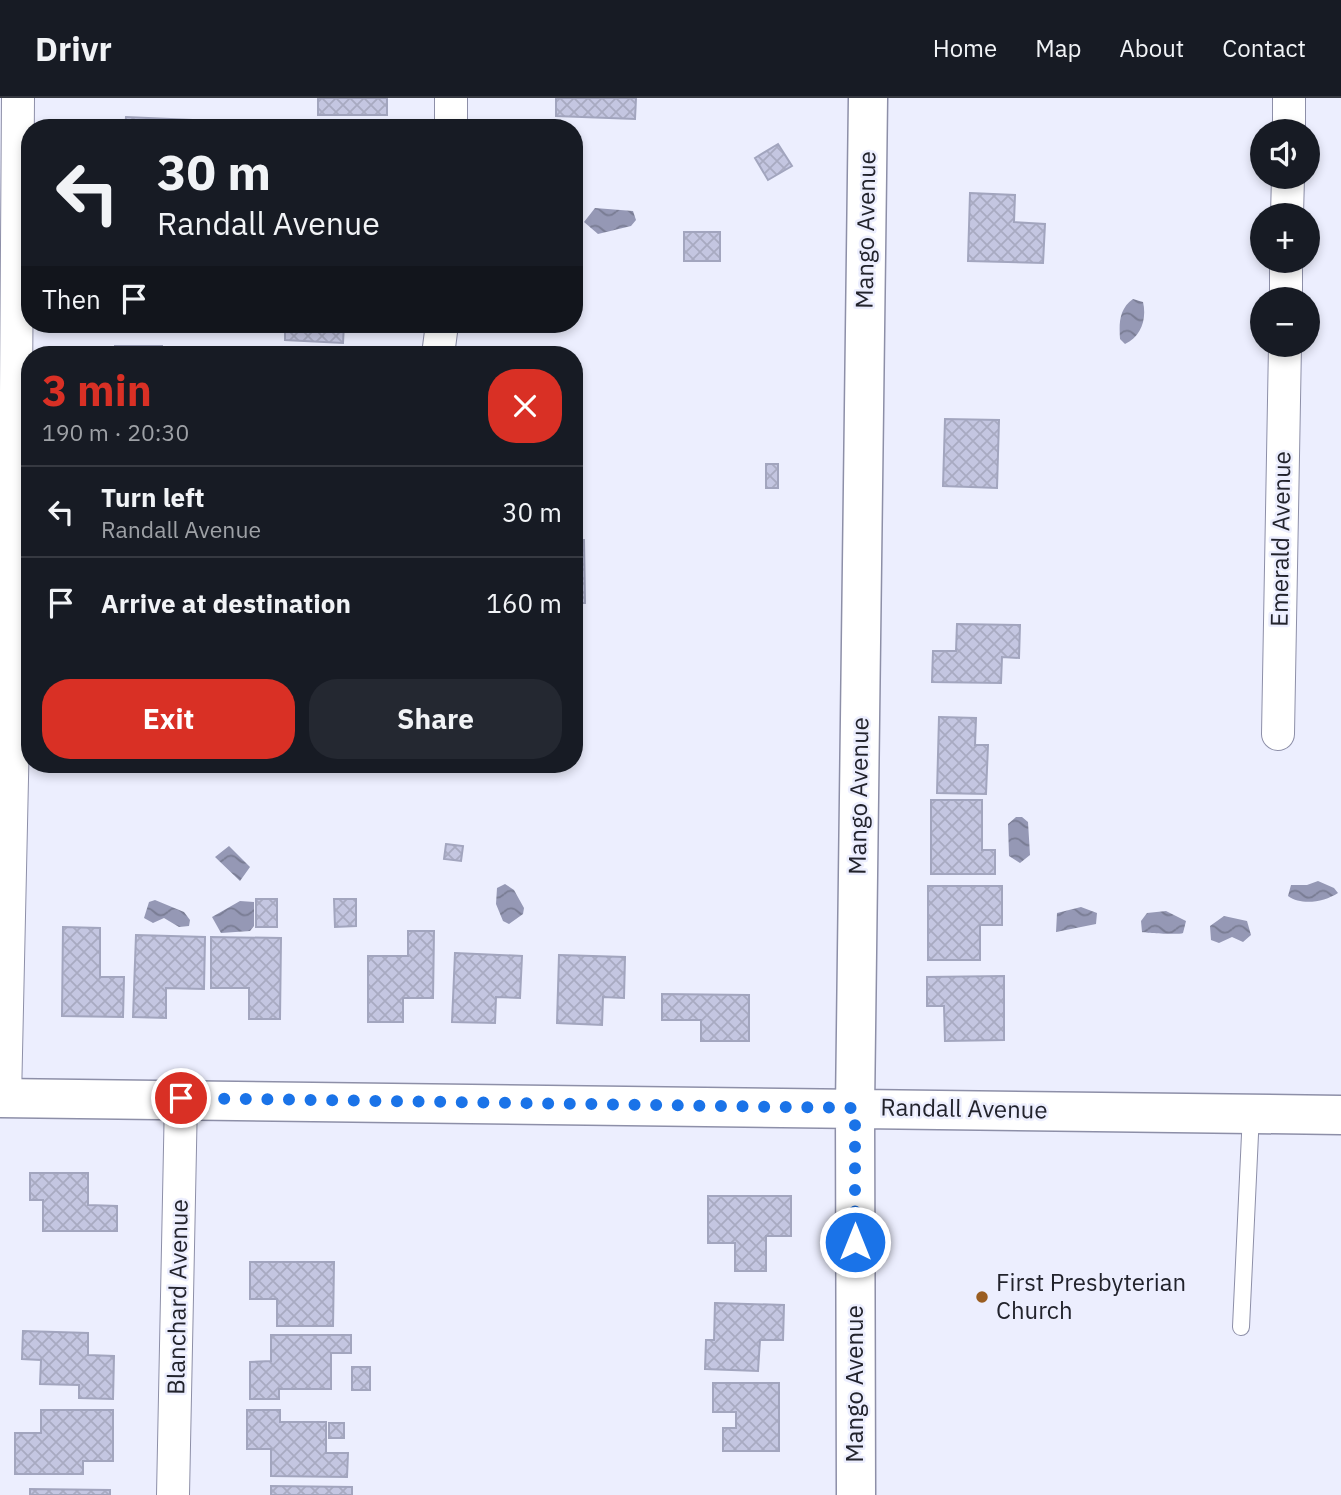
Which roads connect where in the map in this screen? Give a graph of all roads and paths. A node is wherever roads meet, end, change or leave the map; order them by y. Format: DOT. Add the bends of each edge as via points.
graph roads {
  1 [pos="18,98"];
  2 [pos="451,98"];
  3 [pos="868,98"];
  4 [pos="1289,98"];
  5 [pos="451,119"];
  6 [pos="1289,119"];
  7 [pos="1285,357"];
  8 [pos="15,687"];
  9 [pos="1278,734"];
  10 [pos="2,1098"];
  11 [pos="181,1098"];
  12 [pos="855,1108"];
  13 [pos="1251,1113"];
  14 [pos="1341,1115"];
  15 [pos="1241,1327"];
  16 [pos="173,1495"];
  17 [pos="856,1495"];
  1 -- 8 [label="street"];
  2 -- 5 [label="street"];
  3 -- 12 [label="street, Mango Avenue"];
  4 -- 6 [label="street"];
  7 -- 9 [label="street, Emerald Avenue"];
  8 -- 10 [label="street"];
  10 -- 11 [label="street, Randall Avenue"];
  11 -- 12 [label="street, Randall Avenue"];
  11 -- 16 [label="street, Blanchard Avenue"];
  12 -- 13 [label="street, Randall Avenue"];
  12 -- 17 [label="street, Mango Avenue"];
  13 -- 14 [label="street, Randall Avenue"];
  13 -- 15 [label="lane"];
}
